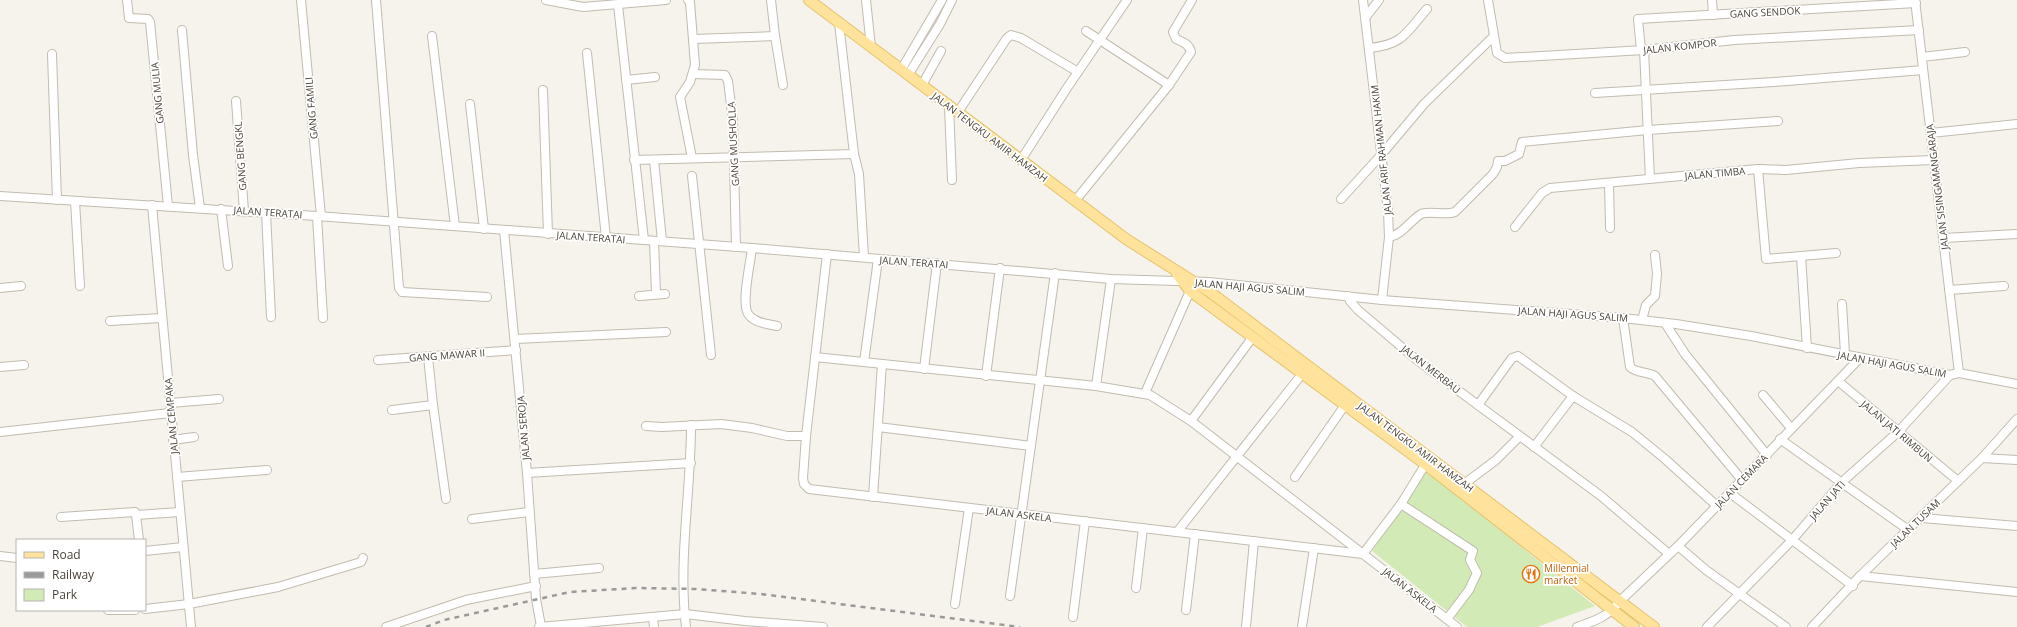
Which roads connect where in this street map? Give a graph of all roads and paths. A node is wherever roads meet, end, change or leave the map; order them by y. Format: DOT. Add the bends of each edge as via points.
graph roads {
  1 [pos="126,0"];
  2 [pos="301,0"];
  3 [pos="376,0"];
  4 [pos="546,0"];
  5 [pos="666,0"];
  6 [pos="688,0"];
  7 [pos="771,0"];
  8 [pos="808,0"];
  9 [pos="866,0"];
  10 [pos="942,0"];
  11 [pos="952,0"];
  12 [pos="1127,0"];
  13 [pos="1192,0"];
  14 [pos="1363,0"];
  15 [pos="1379,0"];
  16 [pos="1488,0"];
  17 [pos="1712,0"];
  18 [pos="1915,2"];
  19 [pos="618,5"];
  20 [pos="1427,10"];
  21 [pos="1713,15"];
  22 [pos="1365,18"];
  23 [pos="839,22"];
  24 [pos="182,30"];
  25 [pos="1919,30"];
  26 [pos="1086,32"];
  27 [pos="432,36"];
  28 [pos="775,36"];
  29 [pos="1494,36"];
  30 [pos="694,39"];
  31 [pos="1101,40"];
  32 [pos="871,47"];
  33 [pos="1369,48"];
  34 [pos="1642,50"];
  35 [pos="941,51"];
  36 [pos="1965,52"];
  37 [pos="586,53"];
  38 [pos="52,54"];
  39 [pos="1922,57"];
  40 [pos="1923,70"];
  41 [pos="905,72"];
  42 [pos="1078,72"];
  43 [pos="692,74"];
  44 [pos="655,77"];
  45 [pos="626,80"];
  46 [pos="783,84"];
  47 [pos="922,85"];
  48 [pos="1169,85"];
  49 [pos="543,90"];
  50 [pos="1647,90"];
  51 [pos="1595,93"];
  52 [pos="236,101"];
  53 [pos="470,104"];
  54 [pos="954,109"];
  55 [pos="1778,121"];
  56 [pos="2017,124"];
  57 [pos="1648,130"];
  58 [pos="1931,133"];
  59 [pos="854,154"];
  60 [pos="1382,154"];
  61 [pos="692,158"];
  62 [pos="734,159"];
  63 [pos="634,160"];
  64 [pos="654,160"];
  65 [pos="1022,160"];
  66 [pos="1934,160"];
  67 [pos="1758,169"];
  68 [pos="692,176"];
  69 [pos="1650,179"];
  70 [pos="952,180"];
  71 [pos="1609,183"];
  72 [pos="0,196"];
  73 [pos="1341,199"];
  74 [pos="57,200"];
  75 [pos="75,201"];
  76 [pos="1075,201"];
  77 [pos="152,205"];
  78 [pos="168,206"];
  79 [pos="200,208"];
  80 [pos="221,209"];
  81 [pos="244,211"];
  82 [pos="266,212"];
  83 [pos="319,216"];
  84 [pos="395,222"];
  85 [pos="455,226"];
  86 [pos="1515,227"];
  87 [pos="1610,228"];
  88 [pos="484,229"];
  89 [pos="504,230"];
  90 [pos="548,234"];
  91 [pos="2017,234"];
  92 [pos="1389,237"];
  93 [pos="606,238"];
  94 [pos="1943,238"];
  95 [pos="644,240"];
  96 [pos="658,241"];
  97 [pos="700,244"];
  98 [pos="736,246"];
  99 [pos="752,248"];
  100 [pos="1836,253"];
  101 [pos="827,254"];
  102 [pos="1655,255"];
  103 [pos="1801,256"];
  104 [pos="864,257"];
  105 [pos="878,259"];
  106 [pos="937,263"];
  107 [pos="228,266"];
  108 [pos="1000,268"];
  109 [pos="1175,271"];
  110 [pos="1055,273"];
  111 [pos="1111,279"];
  112 [pos="1182,281"];
  113 [pos="1194,281"];
  114 [pos="21,286"];
  115 [pos="80,286"];
  116 [pos="2004,286"];
  117 [pos="0,288"];
  118 [pos="1949,290"];
  119 [pos="1190,291"];
  120 [pos="656,294"];
  121 [pos="665,294"];
  122 [pos="640,296"];
  123 [pos="1348,296"];
  124 [pos="487,297"];
  125 [pos="1382,300"];
  126 [pos="1842,304"];
  127 [pos="271,317"];
  128 [pos="161,318"];
  129 [pos="323,318"];
  130 [pos="1623,318"];
  131 [pos="1642,320"];
  132 [pos="110,322"];
  133 [pos="1665,323"];
  134 [pos="777,326"];
  135 [pos="666,332"];
  136 [pos="1252,338"];
  137 [pos="515,339"];
  138 [pos="1807,348"];
  139 [pos="516,350"];
  140 [pos="1845,354"];
  141 [pos="711,356"];
  142 [pos="428,357"];
  143 [pos="815,357"];
  144 [pos="1860,358"];
  145 [pos="378,360"];
  146 [pos="864,362"];
  147 [pos="882,364"];
  148 [pos="24,365"];
  149 [pos="0,367"];
  150 [pos="924,369"];
  151 [pos="1959,373"];
  152 [pos="1302,374"];
  153 [pos="1950,375"];
  154 [pos="986,376"];
  155 [pos="1040,381"];
  156 [pos="1838,381"];
  157 [pos="2017,384"];
  158 [pos="1096,386"];
  159 [pos="1145,393"];
  160 [pos="1763,395"];
  161 [pos="1573,396"];
  162 [pos="219,399"];
  163 [pos="170,403"];
  164 [pos="433,405"];
  165 [pos="1346,405"];
  166 [pos="1478,405"];
  167 [pos="392,410"];
  168 [pos="170,413"];
  169 [pos="2017,419"];
  170 [pos="1191,421"];
  171 [pos="691,425"];
  172 [pos="646,426"];
  173 [pos="878,427"];
  174 [pos="1791,428"];
  175 [pos="0,432"];
  176 [pos="1898,432"];
  177 [pos="806,436"];
  178 [pos="194,437"];
  179 [pos="1519,437"];
  180 [pos="1780,439"];
  181 [pos="173,440"];
  182 [pos="1031,446"];
  183 [pos="1534,447"];
  184 [pos="1767,455"];
  185 [pos="1235,457"];
  186 [pos="1982,458"];
  187 [pos="2017,460"];
  188 [pos="1428,461"];
  189 [pos="691,464"];
  190 [pos="266,470"];
  191 [pos="527,473"];
  192 [pos="177,477"];
  193 [pos="1295,477"];
  194 [pos="1742,480"];
  195 [pos="1958,481"];
  196 [pos="1842,482"];
  197 [pos="1464,484"];
  198 [pos="1730,493"];
  199 [pos="873,497"];
  200 [pos="446,499"];
  201 [pos="1401,504"];
  202 [pos="1717,506"];
  203 [pos="969,508"];
  204 [pos="180,512"];
  205 [pos="529,512"];
  206 [pos="1021,513"];
  207 [pos="136,515"];
  208 [pos="61,517"];
  209 [pos="1922,518"];
  210 [pos="472,519"];
  211 [pos="1085,521"];
  212 [pos="2017,526"];
  213 [pos="1143,528"];
  214 [pos="1907,530"];
  215 [pos="1178,532"];
  216 [pos="1194,534"];
  217 [pos="139,539"];
  218 [pos="1793,539"];
  219 [pos="1254,542"];
  220 [pos="1678,546"];
  221 [pos="183,547"];
  222 [pos="1314,548"];
  223 [pos="146,551"];
  224 [pos="1363,554"];
  225 [pos="1669,554"];
  226 [pos="0,556"];
  227 [pos="16,558"];
  228 [pos="363,558"];
  229 [pos="599,568"];
  230 [pos="534,574"];
  231 [pos="1860,576"];
  232 [pos="536,586"];
  233 [pos="1853,586"];
  234 [pos="1136,588"];
  235 [pos="2017,592"];
  236 [pos="1739,593"];
  237 [pos="1010,596"];
  238 [pos="1620,601"];
  239 [pos="189,604"];
  240 [pos="955,604"];
  241 [pos="146,609"];
  242 [pos="1186,610"];
  243 [pos="1613,610"];
  244 [pos="685,614"];
  245 [pos="1073,617"];
  246 [pos="653,618"];
  247 [pos="1447,619"];
  248 [pos="623,624"];
  249 [pos="745,624"];
  250 [pos="580,625"];
  251 [pos="785,626"];
  252 [pos="192,627"];
  253 [pos="386,627"];
  254 [pos="540,627"];
  255 [pos="654,627"];
  256 [pos="686,627"];
  257 [pos="822,627"];
  258 [pos="1246,627"];
  259 [pos="1302,627"];
  260 [pos="1457,627"];
  261 [pos="1577,627"];
  262 [pos="1634,627"];
  263 [pos="1654,627"];
  264 [pos="1706,627"];
  265 [pos="1786,627"];
  266 [pos="1812,627"];
  1 -- 78 [label="street, GANG MULIA" via="129,18 148,19 150,22"];
  2 -- 83 [label="street, GANG FAMILI"];
  3 -- 84 [label="street"];
  4 -- 19 [label="street" via="583,6"];
  5 -- 19 [label="street"];
  6 -- 30 [label="street"];
  7 -- 28 [label="street"];
  8 -- 23 [label="main road, JALAN TENGKU AMIR HAMZAH"];
  9 -- 32 [label="street"];
  10 -- 41 [label="street"];
  11 -- 41 [label="street" via="940,24"];
  12 -- 31 [label="street"];
  13 -- 48 [label="street" via="1173,32 1176,39 1186,43 1191,52"];
  14 -- 22 [label="street, JALAN ARIF RAHMAN HAKIM"];
  15 -- 22 [label="street"];
  16 -- 29 [label="street, JALAN KOMPOR"];
  17 -- 21 [label="street"];
  18 -- 21 [label="street, GANG SENDOK"];
  18 -- 25 [label="street, JALAN SISINGAMANGARAJA"];
  19 -- 45 [label="street"];
  20 -- 33 [label="street" via="1399,41"];
  21 -- 34 [label="street, GANG SENDOK" via="1638,19"];
  22 -- 33 [label="street, JALAN ARIF RAHMAN HAKIM"];
  23 -- 32 [label="main road, JALAN TENGKU AMIR HAMZAH"];
  23 -- 59 [label="street"];
  24 -- 79 [label="street"];
  25 -- 34 [label="street, JALAN KOMPOR" via="1734,40"];
  25 -- 39 [label="street, JALAN SISINGAMANGARAJA"];
  26 -- 31 [label="street"];
  27 -- 85 [label="street"];
  28 -- 30 [label="street"];
  28 -- 46 [label="street"];
  29 -- 34 [label="street, JALAN KOMPOR" via="1497,53 1504,58"];
  29 -- 60 [label="street" via="1424,104"];
  30 -- 43 [label="street" via="695,65"];
  31 -- 42 [label="street"];
  31 -- 48 [label="street"];
  32 -- 41 [label="main road, JALAN TENGKU AMIR HAMZAH"];
  33 -- 60 [label="street, JALAN ARIF RAHMAN HAKIM"];
  34 -- 50 [label="street"];
  35 -- 47 [label="street"];
  36 -- 39 [label="street"];
  37 -- 93 [label="street"];
  38 -- 74 [label="street"];
  39 -- 40 [label="street, JALAN SISINGAMANGARAJA"];
  40 -- 50 [label="street"];
  40 -- 58 [label="street, JALAN SISINGAMANGARAJA"];
  41 -- 47 [label="main road, JALAN TENGKU AMIR HAMZAH"];
  42 -- 54 [label="street" via="1021,38 1011,35"];
  42 -- 65 [label="street"];
  43 -- 61 [label="street" via="680,96"];
  43 -- 62 [label="street, GANG MUSHOLLA" via="727,78 734,121"];
  44 -- 45 [label="street"];
  45 -- 63 [label="street"];
  47 -- 54 [label="main road, JALAN TENGKU AMIR HAMZAH"];
  48 -- 76 [label="street"];
  49 -- 90 [label="street"];
  50 -- 51 [label="street"];
  50 -- 57 [label="street"];
  52 -- 81 [label="street, GANG BENGKL"];
  53 -- 88 [label="street"];
  54 -- 65 [label="main road, JALAN TENGKU AMIR HAMZAH"];
  54 -- 70 [label="street"];
  55 -- 57 [label="street"];
  56 -- 58 [label="street"];
  57 -- 69 [label="street"];
  57 -- 92 [label="street" via="1522,142 1519,154 1505,161 1498,160 1493,174 1455,212 1447,215 1422,213 1396,236"];
  58 -- 66 [label="street, JALAN SISINGAMANGARAJA"];
  59 -- 62 [label="street"];
  59 -- 104 [label="street" via="859,174"];
  60 -- 73 [label="street"];
  60 -- 92 [label="street, JALAN ARIF RAHMAN HAKIM"];
  61 -- 62 [label="street"];
  61 -- 64 [label="street"];
  62 -- 98 [label="street, GANG MUSHOLLA"];
  63 -- 64 [label="street"];
  63 -- 95 [label="street"];
  64 -- 96 [label="street"];
  65 -- 76 [label="main road, JALAN TENGKU AMIR HAMZAH"];
  66 -- 67 [label="street, JALAN TIMBA" via="1859,163 1786,170"];
  66 -- 94 [label="street, JALAN SISINGAMANGARAJA"];
  67 -- 69 [label="street, JALAN TIMBA"];
  67 -- 103 [label="street" via="1766,259"];
  68 -- 97 [label="street"];
  69 -- 71 [label="street, JALAN TIMBA"];
  71 -- 86 [label="street, JALAN TIMBA" via="1548,189"];
  71 -- 87 [label="street"];
  72 -- 74 [label="street, JALAN TERATAI"];
  74 -- 75 [label="street, JALAN TERATAI"];
  75 -- 77 [label="street, JALAN TERATAI"];
  75 -- 115 [label="street"];
  76 -- 109 [label="main road, JALAN TENGKU AMIR HAMZAH"];
  77 -- 78 [label="street, JALAN TERATAI"];
  77 -- 128 [label="street, JALAN CEMPAKA"];
  78 -- 79 [label="street, JALAN TERATAI"];
  79 -- 80 [label="street, JALAN TERATAI"];
  80 -- 81 [label="street, JALAN TERATAI"];
  80 -- 107 [label="street"];
  81 -- 82 [label="street, JALAN TERATAI"];
  82 -- 83 [label="street, JALAN TERATAI"];
  82 -- 127 [label="street"];
  83 -- 84 [label="street, JALAN TERATAI"];
  83 -- 129 [label="street, GANG FAMILI"];
  84 -- 85 [label="street, JALAN TERATAI"];
  84 -- 124 [label="street" via="398,278 402,292"];
  85 -- 88 [label="street, JALAN TERATAI"];
  88 -- 89 [label="street, JALAN TERATAI"];
  89 -- 90 [label="street, JALAN TERATAI"];
  89 -- 137 [label="street, JALAN SEROJA"];
  90 -- 93 [label="street, JALAN TERATAI"];
  91 -- 94 [label="street"];
  92 -- 125 [label="street, JALAN ARIF RAHMAN HAKIM"];
  93 -- 95 [label="street, JALAN TERATAI"];
  94 -- 118 [label="street, JALAN SISINGAMANGARAJA"];
  95 -- 96 [label="street, JALAN TERATAI"];
  96 -- 97 [label="street, JALAN TERATAI"];
  96 -- 120 [label="street"];
  97 -- 98 [label="street, JALAN TERATAI"];
  97 -- 141 [label="street"];
  98 -- 99 [label="street, JALAN TERATAI"];
  99 -- 101 [label="street, JALAN TERATAI"];
  99 -- 134 [label="street" via="746,310 749,316 758,322"];
  100 -- 103 [label="street"];
  101 -- 104 [label="street, JALAN TERATAI"];
  101 -- 143 [label="street, JALAN ASKELA"];
  102 -- 131 [label="street" via="1655,296 1646,305"];
  103 -- 138 [label="street"];
  104 -- 105 [label="street, JALAN TERATAI"];
  105 -- 106 [label="street, JALAN TERATAI"];
  105 -- 146 [label="street"];
  106 -- 108 [label="street, JALAN TERATAI"];
  106 -- 150 [label="street"];
  108 -- 110 [label="street, JALAN TERATAI"];
  108 -- 154 [label="street"];
  109 -- 112 [label="main road, JALAN TENGKU AMIR HAMZAH"];
  109 -- 113 [label="main road, JALAN TENGKU AMIR HAMZAH"];
  110 -- 111 [label="street, JALAN TERATAI"];
  110 -- 155 [label="street"];
  111 -- 112 [label="street, JALAN TERATAI"];
  111 -- 158 [label="street"];
  112 -- 113 [label="street, JALAN HAJI AGUS SALIM"];
  112 -- 119 [label="main road, JALAN TENGKU AMIR HAMZAH"];
  113 -- 123 [label="street, JALAN HAJI AGUS SALIM"];
  113 -- 188 [label="main road, JALAN TENGKU AMIR HAMZAH"];
  114 -- 117 [label="street"];
  116 -- 118 [label="street"];
  118 -- 151 [label="street, JALAN SISINGAMANGARAJA"];
  119 -- 136 [label="main road, JALAN TENGKU AMIR HAMZAH"];
  119 -- 159 [label="street"];
  120 -- 121 [label="street"];
  120 -- 122 [label="street"];
  123 -- 125 [label="street, JALAN HAJI AGUS SALIM"];
  123 -- 166 [label="street, JALAN MERBAU" via="1358,310 1417,360"];
  125 -- 130 [label="street, JALAN HAJI AGUS SALIM"];
  126 -- 140 [label="street"];
  128 -- 132 [label="street"];
  128 -- 163 [label="street, JALAN CEMPAKA"];
  130 -- 131 [label="street, JALAN HAJI AGUS SALIM"];
  130 -- 194 [label="street" via="1630,368 1655,376"];
  131 -- 133 [label="street, JALAN HAJI AGUS SALIM"];
  133 -- 138 [label="street, JALAN HAJI AGUS SALIM"];
  133 -- 184 [label="street" via="1685,354"];
  135 -- 137 [label="street"];
  136 -- 152 [label="main road, JALAN TENGKU AMIR HAMZAH"];
  136 -- 170 [label="street"];
  137 -- 139 [label="street, JALAN SEROJA"];
  138 -- 140 [label="street, JALAN HAJI AGUS SALIM"];
  139 -- 142 [label="street, GANG MAWAR II"];
  139 -- 191 [label="street, JALAN SEROJA"];
  140 -- 144 [label="street, JALAN HAJI AGUS SALIM"];
  142 -- 145 [label="street, GANG MAWAR II"];
  142 -- 164 [label="street"];
  143 -- 146 [label="street, JALAN ASKELA"];
  143 -- 177 [label="street, JALAN ASKELA"];
  144 -- 153 [label="street, JALAN HAJI AGUS SALIM"];
  144 -- 156 [label="street, JALAN CEMARA"];
  146 -- 147 [label="street, JALAN ASKELA"];
  147 -- 150 [label="street, JALAN ASKELA"];
  147 -- 173 [label="street"];
  148 -- 149 [label="street"];
  150 -- 154 [label="street, JALAN ASKELA"];
  151 -- 153 [label="street, JALAN HAJI AGUS SALIM"];
  151 -- 157 [label="street"];
  152 -- 165 [label="main road, JALAN TENGKU AMIR HAMZAH"];
  152 -- 185 [label="street"];
  153 -- 176 [label="street, JALAN JATI"];
  154 -- 155 [label="street, JALAN ASKELA"];
  155 -- 158 [label="street, JALAN ASKELA"];
  155 -- 182 [label="street"];
  156 -- 174 [label="street, JALAN CEMARA"];
  156 -- 176 [label="street, JALAN JATI RIMBUN"];
  158 -- 159 [label="street, JALAN ASKELA"];
  159 -- 170 [label="street, JALAN ASKELA"];
  160 -- 174 [label="street"];
  161 -- 166 [label="street" via="1518,356 1514,356"];
  161 -- 183 [label="street"];
  161 -- 202 [label="street" via="1632,432"];
  162 -- 163 [label="street"];
  163 -- 168 [label="street, JALAN CEMPAKA"];
  164 -- 167 [label="street"];
  164 -- 200 [label="street"];
  165 -- 188 [label="main road, JALAN TENGKU AMIR HAMZAH"];
  165 -- 193 [label="street"];
  166 -- 179 [label="street, JALAN MERBAU"];
  168 -- 175 [label="street"];
  168 -- 181 [label="street, JALAN CEMPAKA"];
  169 -- 186 [label="street, JALAN TUSAM"];
  170 -- 185 [label="street, JALAN ASKELA"];
  171 -- 172 [label="street"];
  171 -- 177 [label="street" via="721,424 787,436"];
  171 -- 189 [label="street"];
  173 -- 182 [label="street"];
  173 -- 199 [label="street"];
  174 -- 180 [label="street, JALAN CEMARA"];
  176 -- 195 [label="street, JALAN JATI RIMBUN"];
  176 -- 196 [label="street, JALAN JATI"];
  177 -- 199 [label="street, JALAN ASKELA" via="803,478 807,487"];
  178 -- 181 [label="street"];
  179 -- 183 [label="street, JALAN MERBAU"];
  179 -- 197 [label="street" via="1496,460"];
  180 -- 184 [label="street, JALAN CEMARA"];
  180 -- 196 [label="street"];
  181 -- 192 [label="street, JALAN CEMPAKA"];
  182 -- 206 [label="street"];
  183 -- 225 [label="street, JALAN MERBAU" via="1601,496"];
  184 -- 194 [label="street, JALAN CEMARA"];
  185 -- 215 [label="street"];
  185 -- 224 [label="street, JALAN ASKELA"];
  186 -- 187 [label="street"];
  186 -- 195 [label="street, JALAN TUSAM"];
  188 -- 197 [label="main road, JALAN TENGKU AMIR HAMZAH"];
  188 -- 201 [label="street"];
  188 -- 243 [label="main road, JALAN TENGKU AMIR HAMZAH"];
  189 -- 191 [label="street"];
  189 -- 244 [label="street" via="683,572"];
  190 -- 192 [label="street"];
  191 -- 205 [label="street, JALAN SEROJA"];
  192 -- 204 [label="street, JALAN CEMPAKA"];
  194 -- 198 [label="street, JALAN CEMARA"];
  195 -- 209 [label="street, JALAN TUSAM"];
  196 -- 214 [label="street"];
  196 -- 218 [label="street, JALAN JATI"];
  197 -- 238 [label="main road, JALAN TENGKU AMIR HAMZAH"];
  198 -- 202 [label="street, JALAN CEMARA"];
  198 -- 218 [label="street"];
  199 -- 203 [label="street, JALAN ASKELA"];
  201 -- 224 [label="street"];
  201 -- 247 [label="street" via="1473,551 1470,560 1476,573 1469,590"];
  202 -- 220 [label="street, JALAN CEMARA"];
  203 -- 206 [label="street, JALAN ASKELA"];
  203 -- 240 [label="street"];
  204 -- 207 [label="street"];
  204 -- 221 [label="street, JALAN CEMPAKA"];
  205 -- 210 [label="street"];
  205 -- 230 [label="street, JALAN SEROJA"];
  206 -- 211 [label="street, JALAN ASKELA"];
  206 -- 237 [label="street"];
  207 -- 208 [label="street" via="133,512"];
  207 -- 217 [label="street"];
  209 -- 212 [label="street"];
  209 -- 214 [label="street, JALAN TUSAM"];
  211 -- 213 [label="street, JALAN ASKELA"];
  211 -- 245 [label="street"];
  213 -- 215 [label="street, JALAN ASKELA"];
  213 -- 234 [label="street"];
  214 -- 231 [label="street, JALAN TUSAM"];
  215 -- 216 [label="street, JALAN ASKELA"];
  216 -- 219 [label="street, JALAN ASKELA"];
  216 -- 242 [label="street"];
  218 -- 233 [label="street"];
  218 -- 236 [label="street, JALAN JATI"];
  219 -- 222 [label="street, JALAN ASKELA"];
  219 -- 258 [label="street"];
  220 -- 225 [label="street, JALAN CEMARA"];
  220 -- 236 [label="street"];
  221 -- 223 [label="street"];
  221 -- 239 [label="street, JALAN CEMPAKA"];
  222 -- 224 [label="street, JALAN ASKELA"];
  222 -- 259 [label="street"];
  224 -- 247 [label="street, JALAN ASKELA"];
  225 -- 238 [label="street, JALAN CEMARA"];
  226 -- 227 [label="street"];
  228 -- 239 [label="street" via="361,562 278,587"];
  229 -- 230 [label="street"];
  230 -- 232 [label="street, JALAN SEROJA"];
  231 -- 233 [label="street, JALAN TUSAM"];
  231 -- 235 [label="street"];
  232 -- 253 [label="street" via="466,600"];
  232 -- 254 [label="street, JALAN SEROJA"];
  233 -- 266 [label="street, JALAN TUSAM"];
  236 -- 264 [label="street, JALAN JATI"];
  236 -- 265 [label="street"];
  238 -- 243 [label="street, JALAN CEMARA"];
  238 -- 263 [label="main road, JALAN TENGKU AMIR HAMZAH"];
  239 -- 241 [label="street"];
  239 -- 252 [label="street, JALAN CEMPAKA"];
  243 -- 261 [label="street" via="1593,622"];
  243 -- 262 [label="main road, JALAN TENGKU AMIR HAMZAH"];
  244 -- 246 [label="street"];
  244 -- 249 [label="street"];
  244 -- 256 [label="street"];
  246 -- 248 [label="street"];
  246 -- 255 [label="street"];
  247 -- 260 [label="street, JALAN ASKELA"];
  248 -- 250 [label="street"];
  249 -- 251 [label="street"];
  250 -- 254 [label="street"];
  251 -- 257 [label="street"];
}
